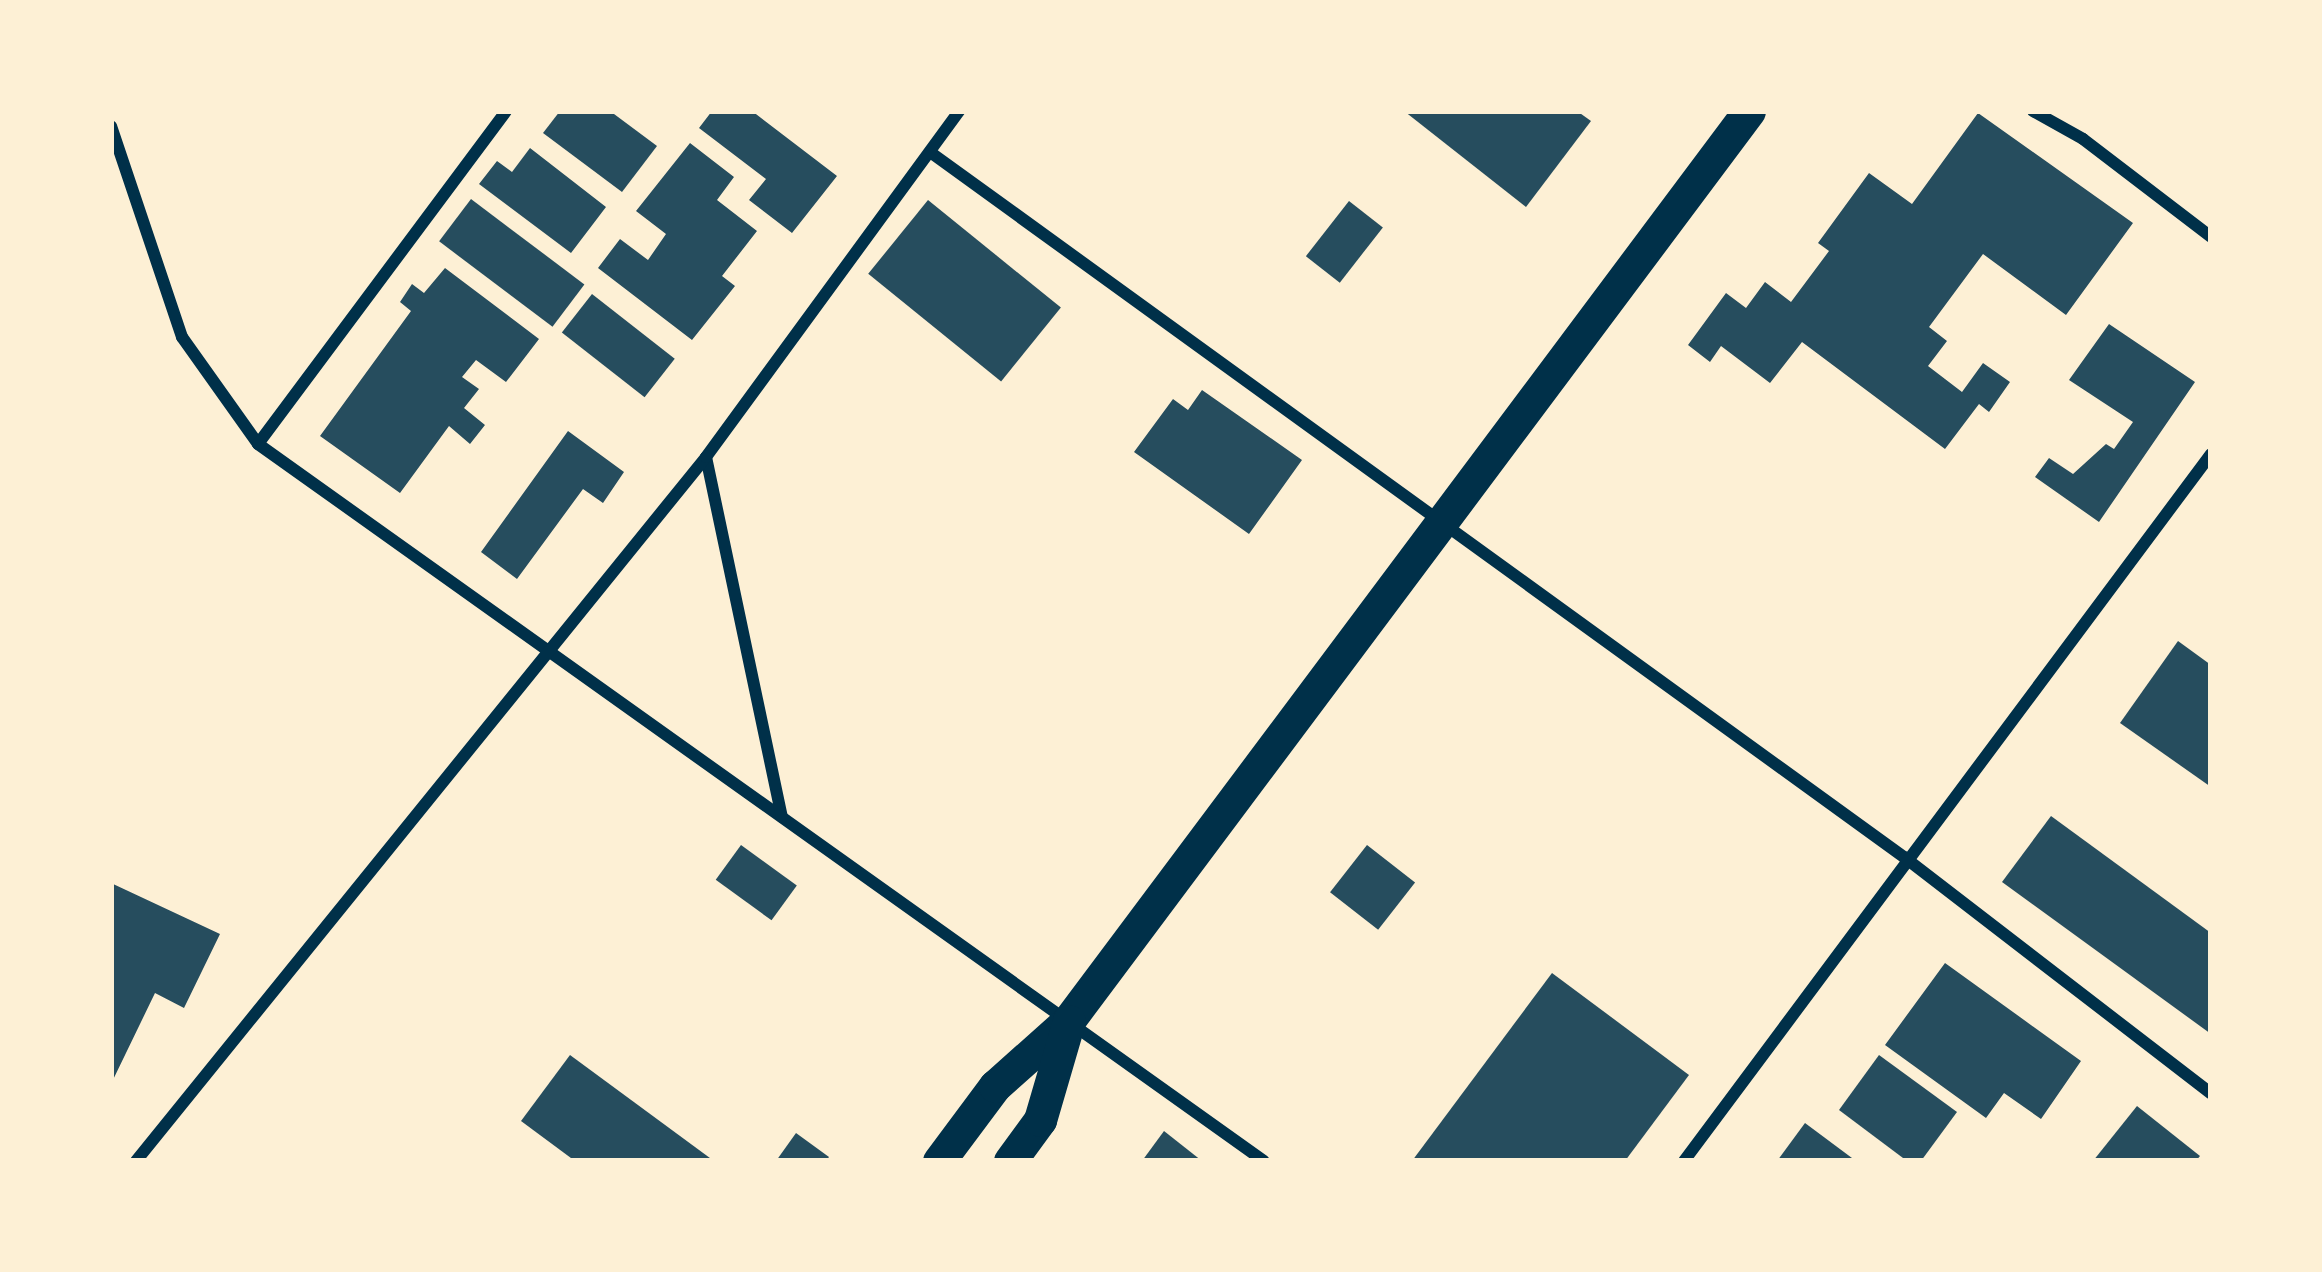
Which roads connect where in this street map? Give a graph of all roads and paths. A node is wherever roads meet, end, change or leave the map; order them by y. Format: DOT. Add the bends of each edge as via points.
graph roads {
  1 [pos="506,111"];
  2 [pos="959,111"];
  3 [pos="1749,111"];
  4 [pos="2033,111"];
  5 [pos="111,119"];
  6 [pos="930,152"];
  7 [pos="2211,237"];
  8 [pos="258,444"];
  9 [pos="2211,454"];
  10 [pos="706,458"];
  11 [pos="1441,528"];
  12 [pos="551,652"];
  13 [pos="782,817"];
  14 [pos="1904,857"];
  15 [pos="1069,1020"];
  16 [pos="2211,1093"];
  17 [pos="136,1161"];
  18 [pos="939,1161"];
  19 [pos="1010,1161"];
  20 [pos="1264,1161"];
  21 [pos="1684,1161"];
  1 -- 8 [label="street"];
  2 -- 6 [label="street"];
  3 -- 11 [label="highway"];
  4 -- 7 [label="street" via="2083,139"];
  5 -- 8 [label="street" via="182,337"];
  6 -- 10 [label="street"];
  6 -- 11 [label="street"];
  8 -- 12 [label="street"];
  9 -- 14 [label="street"];
  10 -- 12 [label="street"];
  10 -- 13 [label="street"];
  11 -- 14 [label="street"];
  11 -- 15 [label="highway"];
  12 -- 13 [label="street"];
  12 -- 17 [label="street"];
  13 -- 15 [label="street"];
  14 -- 16 [label="street"];
  14 -- 21 [label="street"];
  15 -- 18 [label="highway" via="994,1086"];
  15 -- 19 [label="highway" via="1040,1120"];
  15 -- 20 [label="street"];
}
